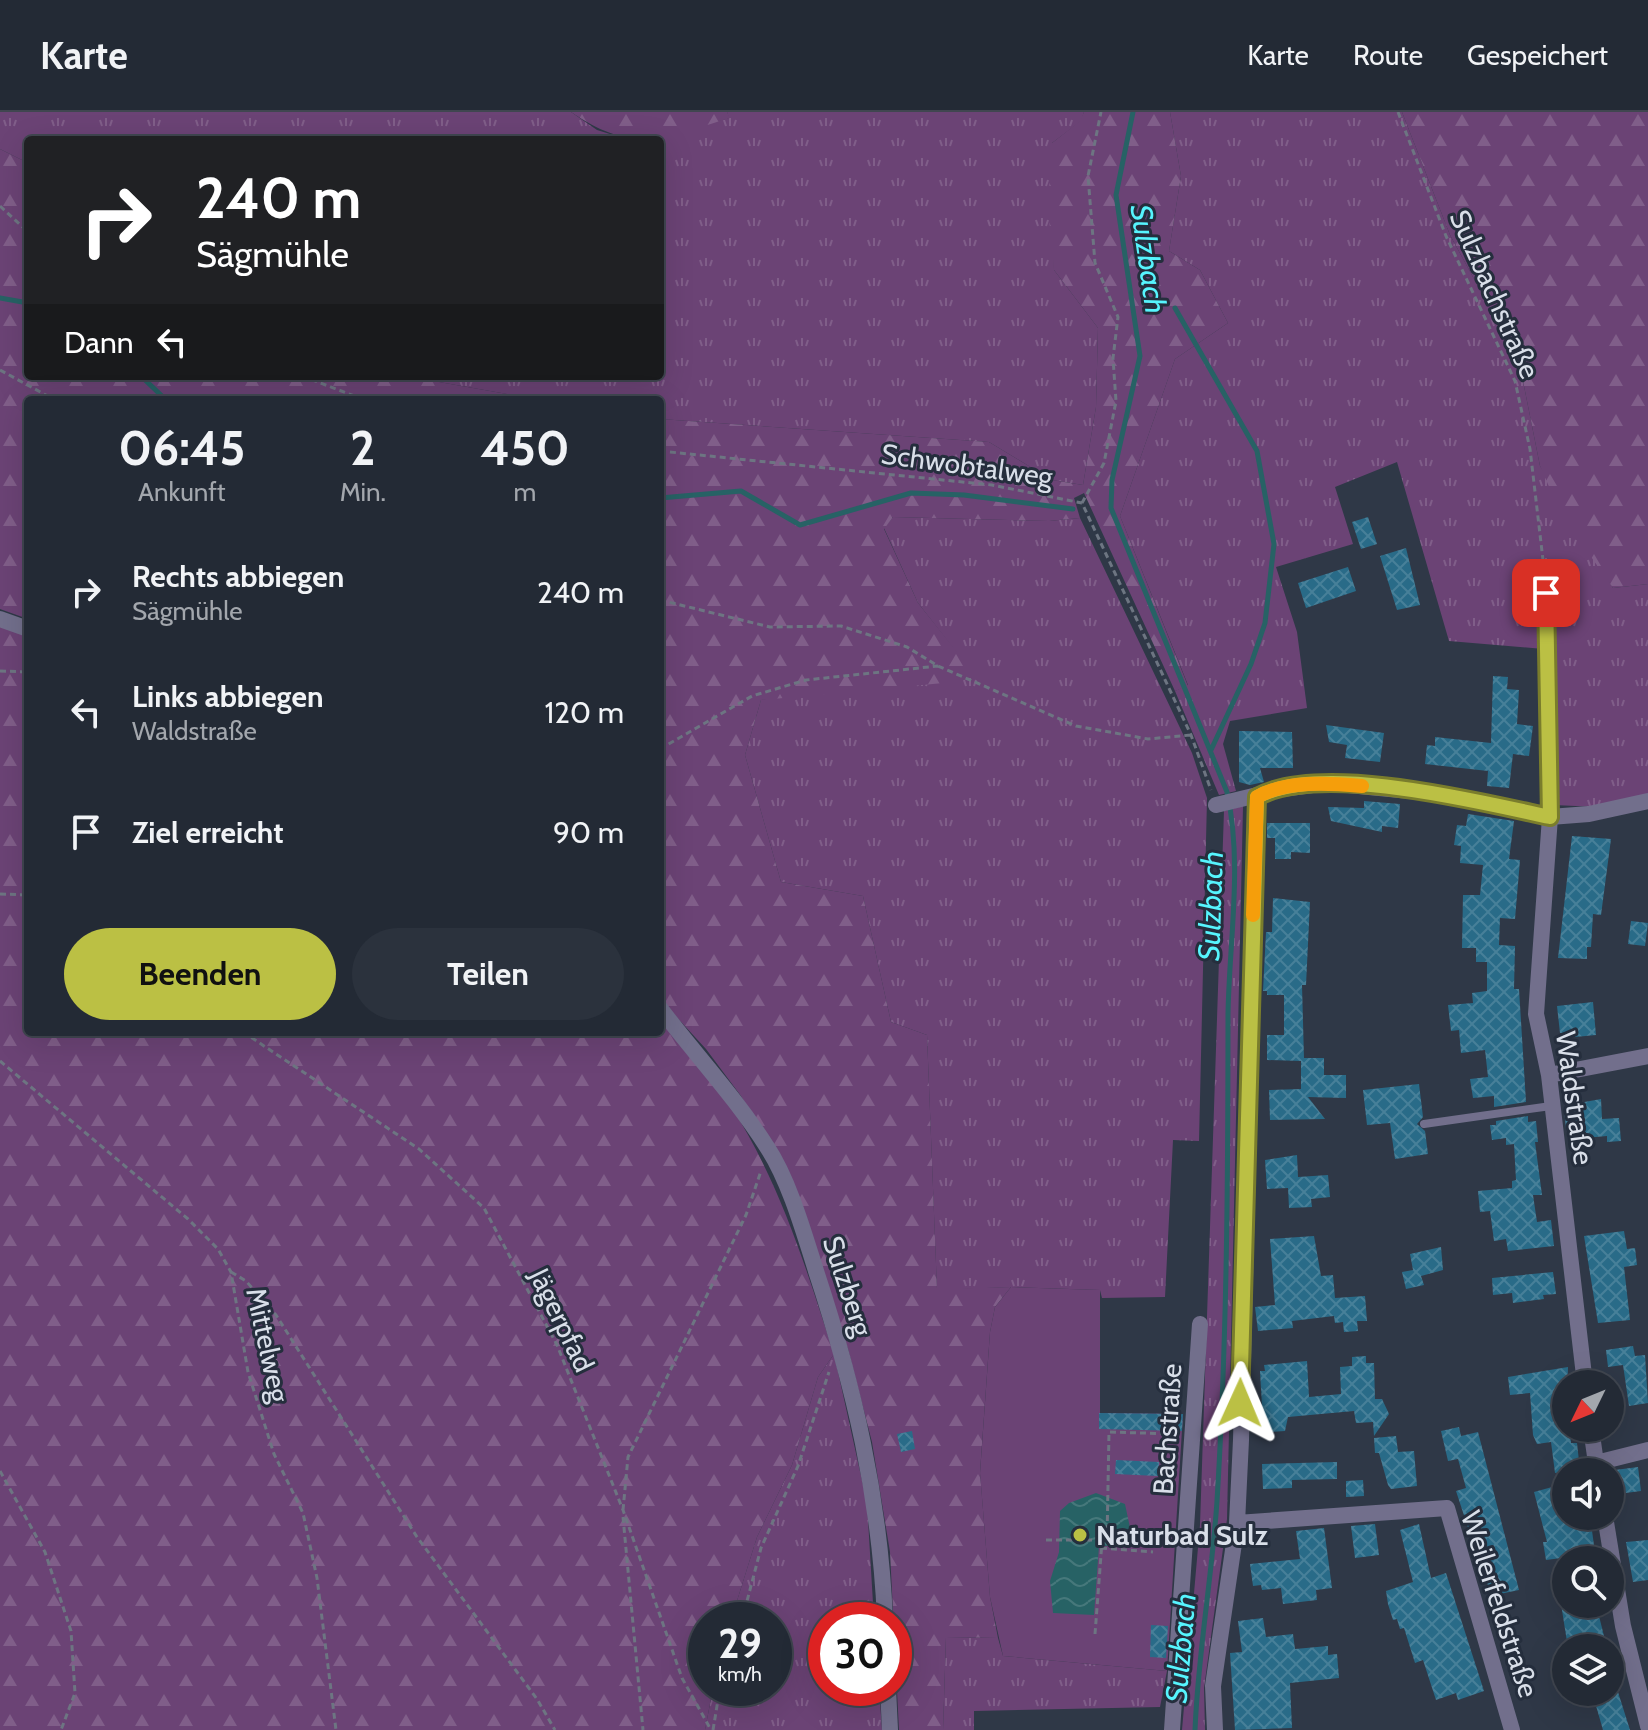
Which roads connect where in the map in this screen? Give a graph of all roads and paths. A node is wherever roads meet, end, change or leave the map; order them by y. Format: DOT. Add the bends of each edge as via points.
graph roads {
  1 [pos="1101,112"];
  2 [pos="1398,112"];
  3 [pos="0,206"];
  4 [pos="24,228"];
  5 [pos="0,370"];
  6 [pos="312,380"];
  7 [pos="48,396"];
  8 [pos="354,396"];
  9 [pos="664,451"];
  10 [pos="1082,503"];
  11 [pos="1546,593"];
  12 [pos="664,601"];
  13 [pos="0,619"];
  14 [pos="24,628"];
  15 [pos="938,666"];
  16 [pos="0,671"];
  17 [pos="24,672"];
  18 [pos="1191,735"];
  19 [pos="664,747"];
  20 [pos="1250,797"];
  21 [pos="1648,801"];
  22 [pos="1220,803"];
  23 [pos="1550,817"];
  24 [pos="0,894"];
  25 [pos="24,895"];
  26 [pos="664,1013"];
  27 [pos="249,1036"];
  28 [pos="1648,1056"];
  29 [pos="0,1061"];
  30 [pos="1549,1075"];
  31 [pos="1551,1106"];
  32 [pos="1424,1124"];
  33 [pos="769,1149"];
  34 [pos="231,1272"];
  35 [pos="1200,1324"];
  36 [pos="843,1355"];
  37 [pos="1583,1370"];
  38 [pos="1208,1431"];
  39 [pos="1229,1431"];
  40 [pos="1182,1434"];
  41 [pos="1648,1450"];
  42 [pos="1624,1458"];
  43 [pos="0,1471"];
  44 [pos="623,1510"];
  45 [pos="1237,1523"];
  46 [pos="1607,1530"];
  47 [pos="1046,1540"];
  48 [pos="1102,1540"];
  49 [pos="1101,1548"];
  50 [pos="1153,1552"];
  51 [pos="747,1602"];
  52 [pos="884,1602"];
  53 [pos="1095,1634"];
  54 [pos="717,1706"];
  55 [pos="889,1706"];
  56 [pos="1648,1726"];
  57 [pos="61,1730"];
  58 [pos="336,1730"];
  59 [pos="555,1730"];
  60 [pos="643,1730"];
  61 [pos="712,1730"];
  62 [pos="890,1730"];
  63 [pos="1172,1730"];
  64 [pos="1215,1730"];
  65 [pos="1512,1730"];
  1 -- 10 [label="path" via="1088,176 1095,263 1118,317 1113,358 1116,401 1104,463"];
  2 -- 11 [label="path, Sulzbachstraße" via="1446,236 1515,381 1530,449"];
  3 -- 4 [label="path"];
  5 -- 7 [label="path"];
  6 -- 8 [label="path"];
  9 -- 10 [label="path, Schwobtalweg" via="992,485"];
  10 -- 18 [label="path, Schwobtalweg"];
  11 -- 23 [label="street, Waldstraße"];
  12 -- 15 [label="path" via="770,627 841,626 907,647"];
  13 -- 14 [label="street"];
  15 -- 18 [label="path" via="1076,726 1148,739"];
  15 -- 19 [label="path" via="806,680 752,696"];
  16 -- 17 [label="path"];
  18 -- 22 [label="path, Schwobtalweg"];
  20 -- 22 [label="street"];
  20 -- 23 [label="street" via="1328,783 1441,794"];
  20 -- 45 [label="street"];
  21 -- 23 [label="street"];
  23 -- 30 [label="street, Waldstraße" via="1536,1014"];
  24 -- 25 [label="path"];
  26 -- 33 [label="street, Sulzberg"];
  27 -- 44 [label="path, Jägerpfad" via="419,1149 484,1208 557,1345"];
  28 -- 30 [label="street"];
  29 -- 34 [label="path, Mittelweg" via="188,1219 218,1249"];
  30 -- 31 [label="street, Waldstraße"];
  31 -- 32 [label="lane"];
  31 -- 37 [label="street, Waldstraße"];
  33 -- 36 [label="street, Sulzberg" via="804,1233"];
  33 -- 44 [label="path" via="746,1215 628,1457"];
  34 -- 58 [label="path, Mittelweg" via="248,1372 274,1454 303,1513 317,1578"];
  34 -- 59 [label="path" via="276,1315 417,1537"];
  35 -- 63 [label="street, Bachstraße"];
  36 -- 51 [label="path" via="829,1371 798,1466 761,1548"];
  36 -- 52 [label="street, Sulzberg" via="870,1465"];
  38 -- 39 [label="path"];
  40 -- 48 [label="path" via="1109,1432 1107,1540"];
  41 -- 42 [label="street"];
  43 -- 57 [label="path" via="45,1552 71,1631 75,1693"];
  44 -- 60 [label="path"];
  44 -- 61 [label="path, Jägerpfad" via="682,1678"];
  45 -- 64 [label="street" via="1213,1686"];
  45 -- 65 [label="street, Weilerfeldstraße" via="1447,1508"];
  46 -- 56 [label="street" via="1623,1626"];
  47 -- 48 [label="path"];
  48 -- 49 [label="path"];
  49 -- 50 [label="path"];
  49 -- 53 [label="path"];
  54 -- 61 [label="path"];
  55 -- 62 [label="street"];
}
